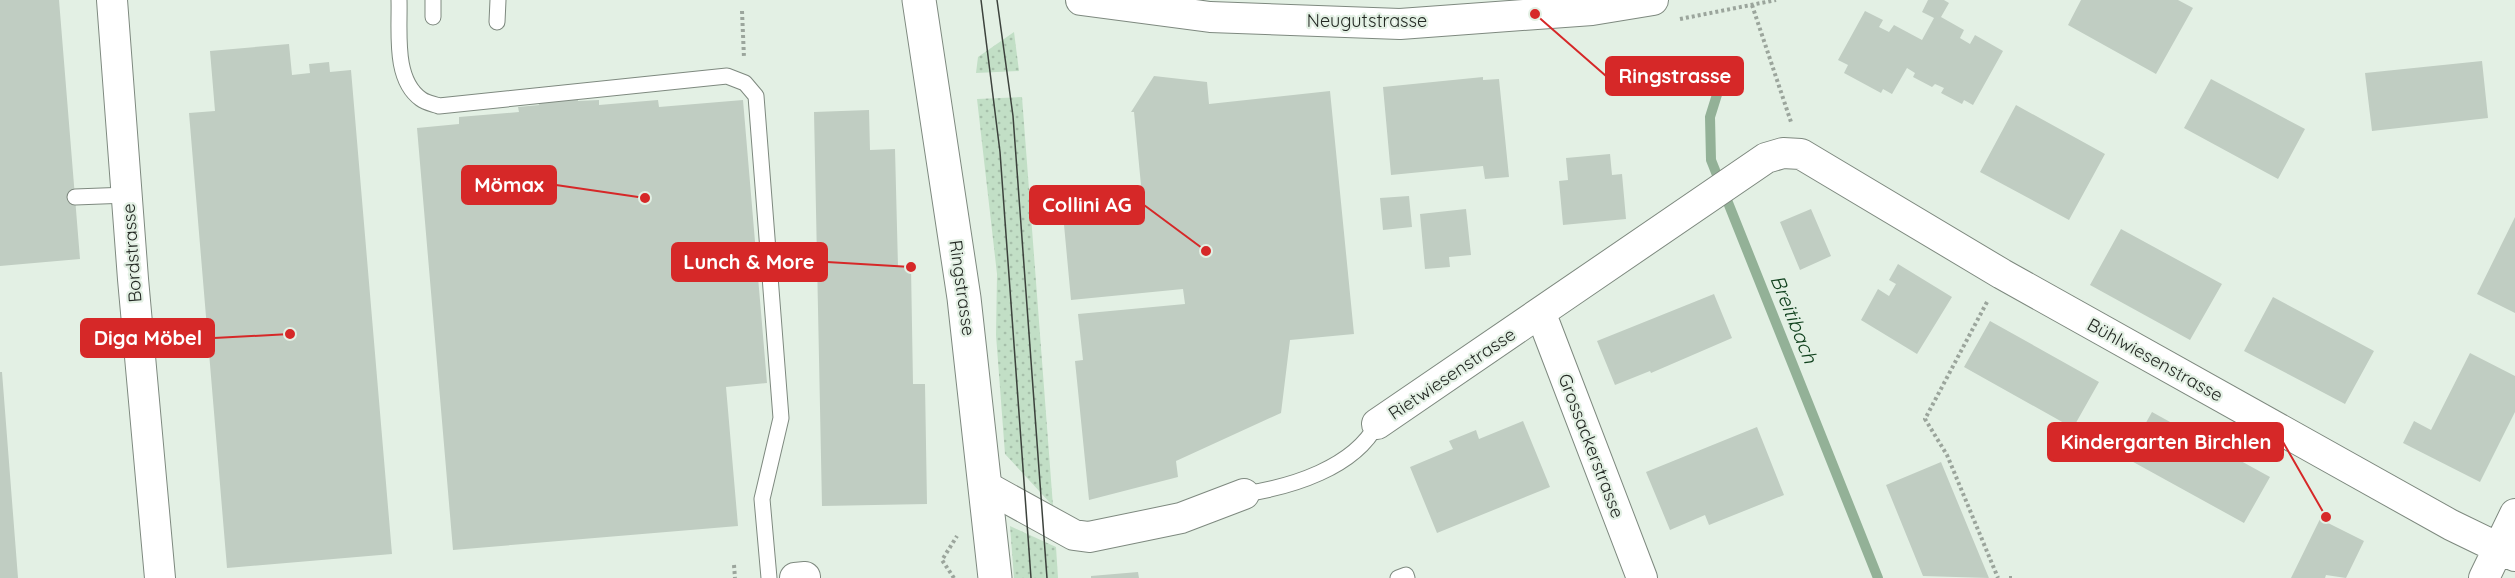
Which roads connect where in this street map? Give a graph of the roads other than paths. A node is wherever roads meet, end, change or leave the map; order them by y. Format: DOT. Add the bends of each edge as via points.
graph roads {
  1 [pos="112,0"];
  2 [pos="399,0"];
  3 [pos="433,0"];
  4 [pos="498,0"];
  5 [pos="919,0"];
  6 [pos="1081,0"];
  7 [pos="1653,0"];
  8 [pos="433,17"];
  9 [pos="497,22"];
  10 [pos="1801,154"];
  11 [pos="128,195"];
  12 [pos="75,197"];
  13 [pos="1541,314"];
  14 [pos="1377,424"];
  15 [pos="985,486"];
  16 [pos="1244,494"];
  17 [pos="2515,514"];
  18 [pos="2507,551"];
  19 [pos="160,578"];
  20 [pos="769,578"];
  21 [pos="994,578"];
  22 [pos="1398,578"];
  23 [pos="1407,578"];
  24 [pos="1642,578"];
  25 [pos="2484,578"];
  1 -- 11 [label="street, Bordstrasse"];
  2 -- 20 [label="lane" via="400,54 407,84 422,100 439,106 727,76 744,82 756,96 781,418 762,499"];
  3 -- 8 [label="lane"];
  4 -- 9 [label="lane"];
  5 -- 15 [label="main road, Ringstrasse" via="964,298"];
  6 -- 7 [label="street, Neugutstrasse" via="1209,17 1400,24 1592,10"];
  10 -- 13 [label="street, Rietwiesenstrasse" via="1783,153 1766,158"];
  10 -- 18 [label="street, Bühlwiesenstrasse" via="2002,274 2451,525"];
  11 -- 12 [label="lane"];
  11 -- 19 [label="street, Bordstrasse"];
  13 -- 14 [label="street, Rietwiesenstrasse"];
  13 -- 24 [label="street, Grossackerstrasse"];
  14 -- 16 [label="lane, Rietwiesenstrasse" via="1361,448 1308,478 1280,489"];
  15 -- 16 [label="street, Rietwiesenstrasse" via="1074,535 1089,537 1180,518"];
  15 -- 21 [label="main road, Ringstrasse"];
  17 -- 18 [label="street"];
  18 -- 25 [label="street"];
  22 -- 23 [label="lane"];
}
